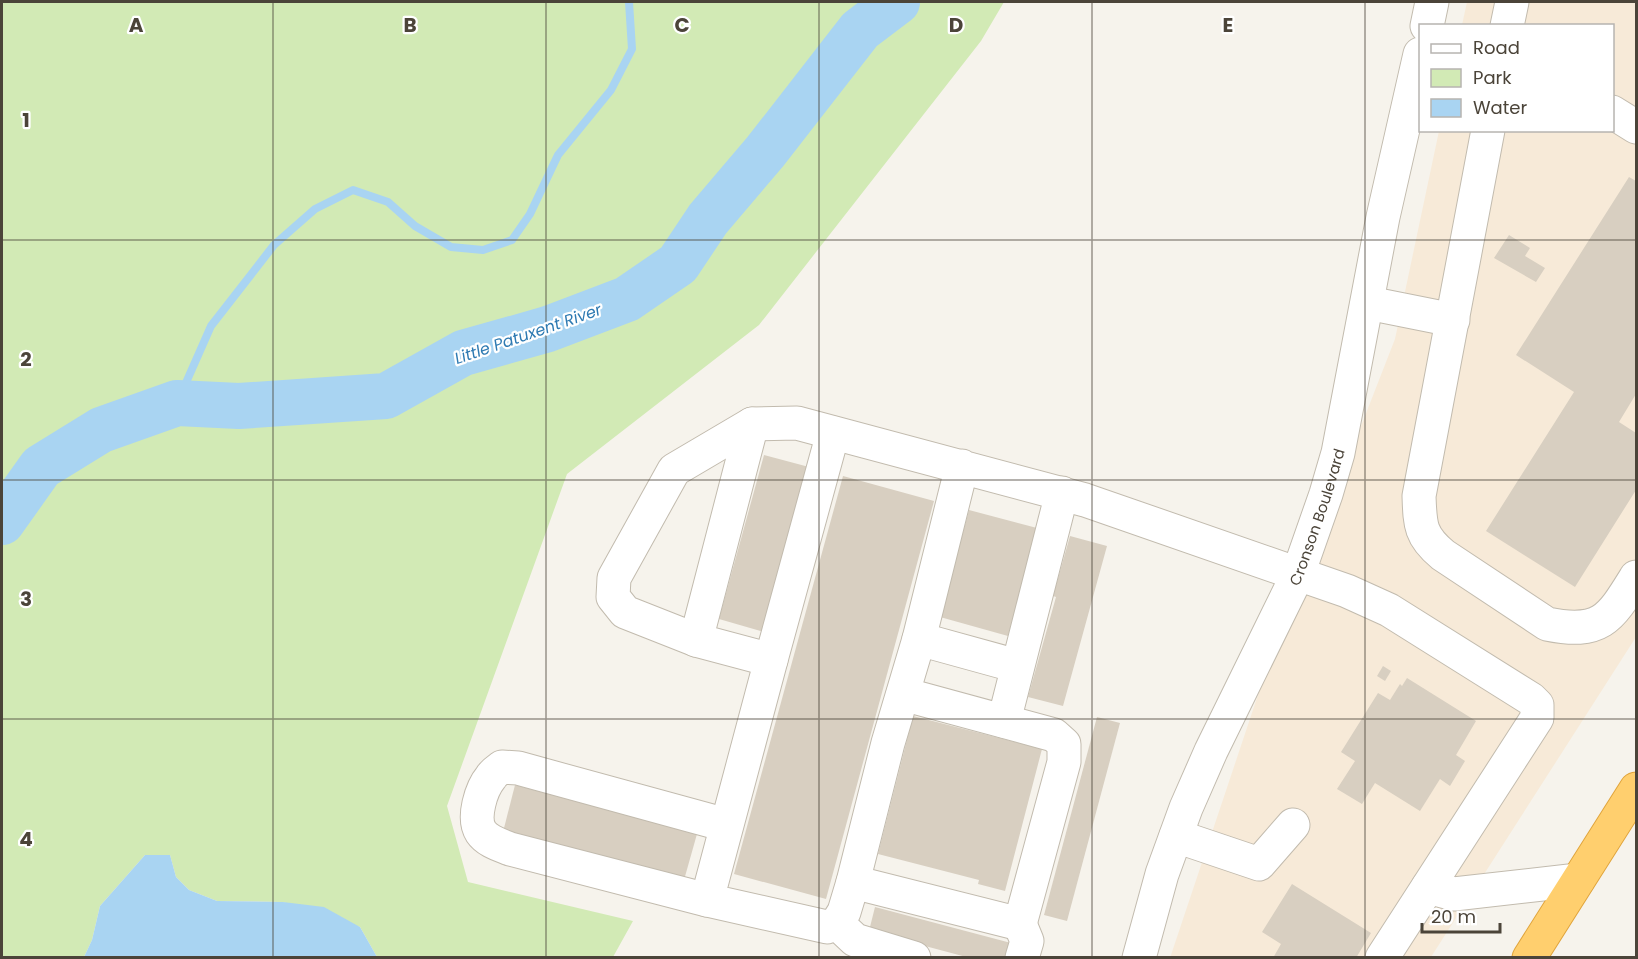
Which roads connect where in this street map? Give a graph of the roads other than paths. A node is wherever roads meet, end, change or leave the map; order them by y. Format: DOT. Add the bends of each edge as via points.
graph roads {
  1 [pos="1432,2"];
  2 [pos="1512,2"];
  3 [pos="1427,24"];
  4 [pos="1507,24"];
  5 [pos="1419,58"];
  6 [pos="1614,112"];
  7 [pos="1636,127"];
  8 [pos="1488,132"];
  9 [pos="1368,303"];
  10 [pos="1453,320"];
  11 [pos="752,424"];
  12 [pos="833,433"];
  13 [pos="962,466"];
  14 [pos="1062,493"];
  15 [pos="1298,574"];
  16 [pos="1636,577"];
  17 [pos="919,639"];
  18 [pos="696,640"];
  19 [pos="771,660"];
  20 [pos="1017,666"];
  21 [pos="903,694"];
  22 [pos="1004,721"];
  23 [pos="1636,789"];
  24 [pos="726,825"];
  25 [pos="1293,825"];
  26 [pos="1176,836"];
  27 [pos="1578,880"];
  28 [pos="853,882"];
  29 [pos="1428,887"];
  30 [pos="706,900"];
  31 [pos="837,923"];
  32 [pos="1020,924"];
  33 [pos="914,957"];
  34 [pos="1022,957"];
  35 [pos="1139,957"];
  36 [pos="1382,957"];
  37 [pos="1528,957"];
  1 -- 3 [label="street"];
  2 -- 4 [label="street"];
  5 -- 9 [label="street, Cronson Boulevard"];
  6 -- 7 [label="street"];
  8 -- 10 [label="street"];
  9 -- 10 [label="street"];
  9 -- 15 [label="street, Cronson Boulevard" via="1338,453"];
  10 -- 16 [label="street" via="1419,496 1422,530 1429,543 1547,624 1566,628 1602,621 1616,610"];
  11 -- 12 [label="street" via="797,423"];
  11 -- 18 [label="street"];
  11 -- 18 [label="street" via="674,470 614,578 614,597 624,612"];
  12 -- 13 [label="street"];
  12 -- 19 [label="street"];
  13 -- 14 [label="street"];
  13 -- 17 [label="street"];
  14 -- 15 [label="street"];
  14 -- 20 [label="street"];
  15 -- 26 [label="street, Cronson Boulevard" via="1211,751"];
  15 -- 29 [label="street" via="1389,610 1537,705 1537,718"];
  17 -- 20 [label="street"];
  17 -- 21 [label="street"];
  18 -- 19 [label="street"];
  19 -- 24 [label="street"];
  20 -- 22 [label="street"];
  21 -- 22 [label="street"];
  21 -- 28 [label="street"];
  22 -- 32 [label="street" via="1054,735 1064,744 1064,762"];
  23 -- 27 [label="highway"];
  24 -- 30 [label="street"];
  24 -- 30 [label="street" via="518,768 501,767 483,792 477,817 481,832 494,843"];
  25 -- 26 [label="street" via="1258,864"];
  26 -- 35 [label="street, Cronson Boulevard"];
  27 -- 29 [label="street" via="1454,894"];
  27 -- 37 [label="highway"];
  28 -- 31 [label="street"];
  28 -- 32 [label="street"];
  29 -- 36 [label="street"];
  30 -- 31 [label="street" via="827,927"];
  31 -- 33 [label="street" via="855,940"];
  32 -- 34 [label="street" via="1027,941"];
}
